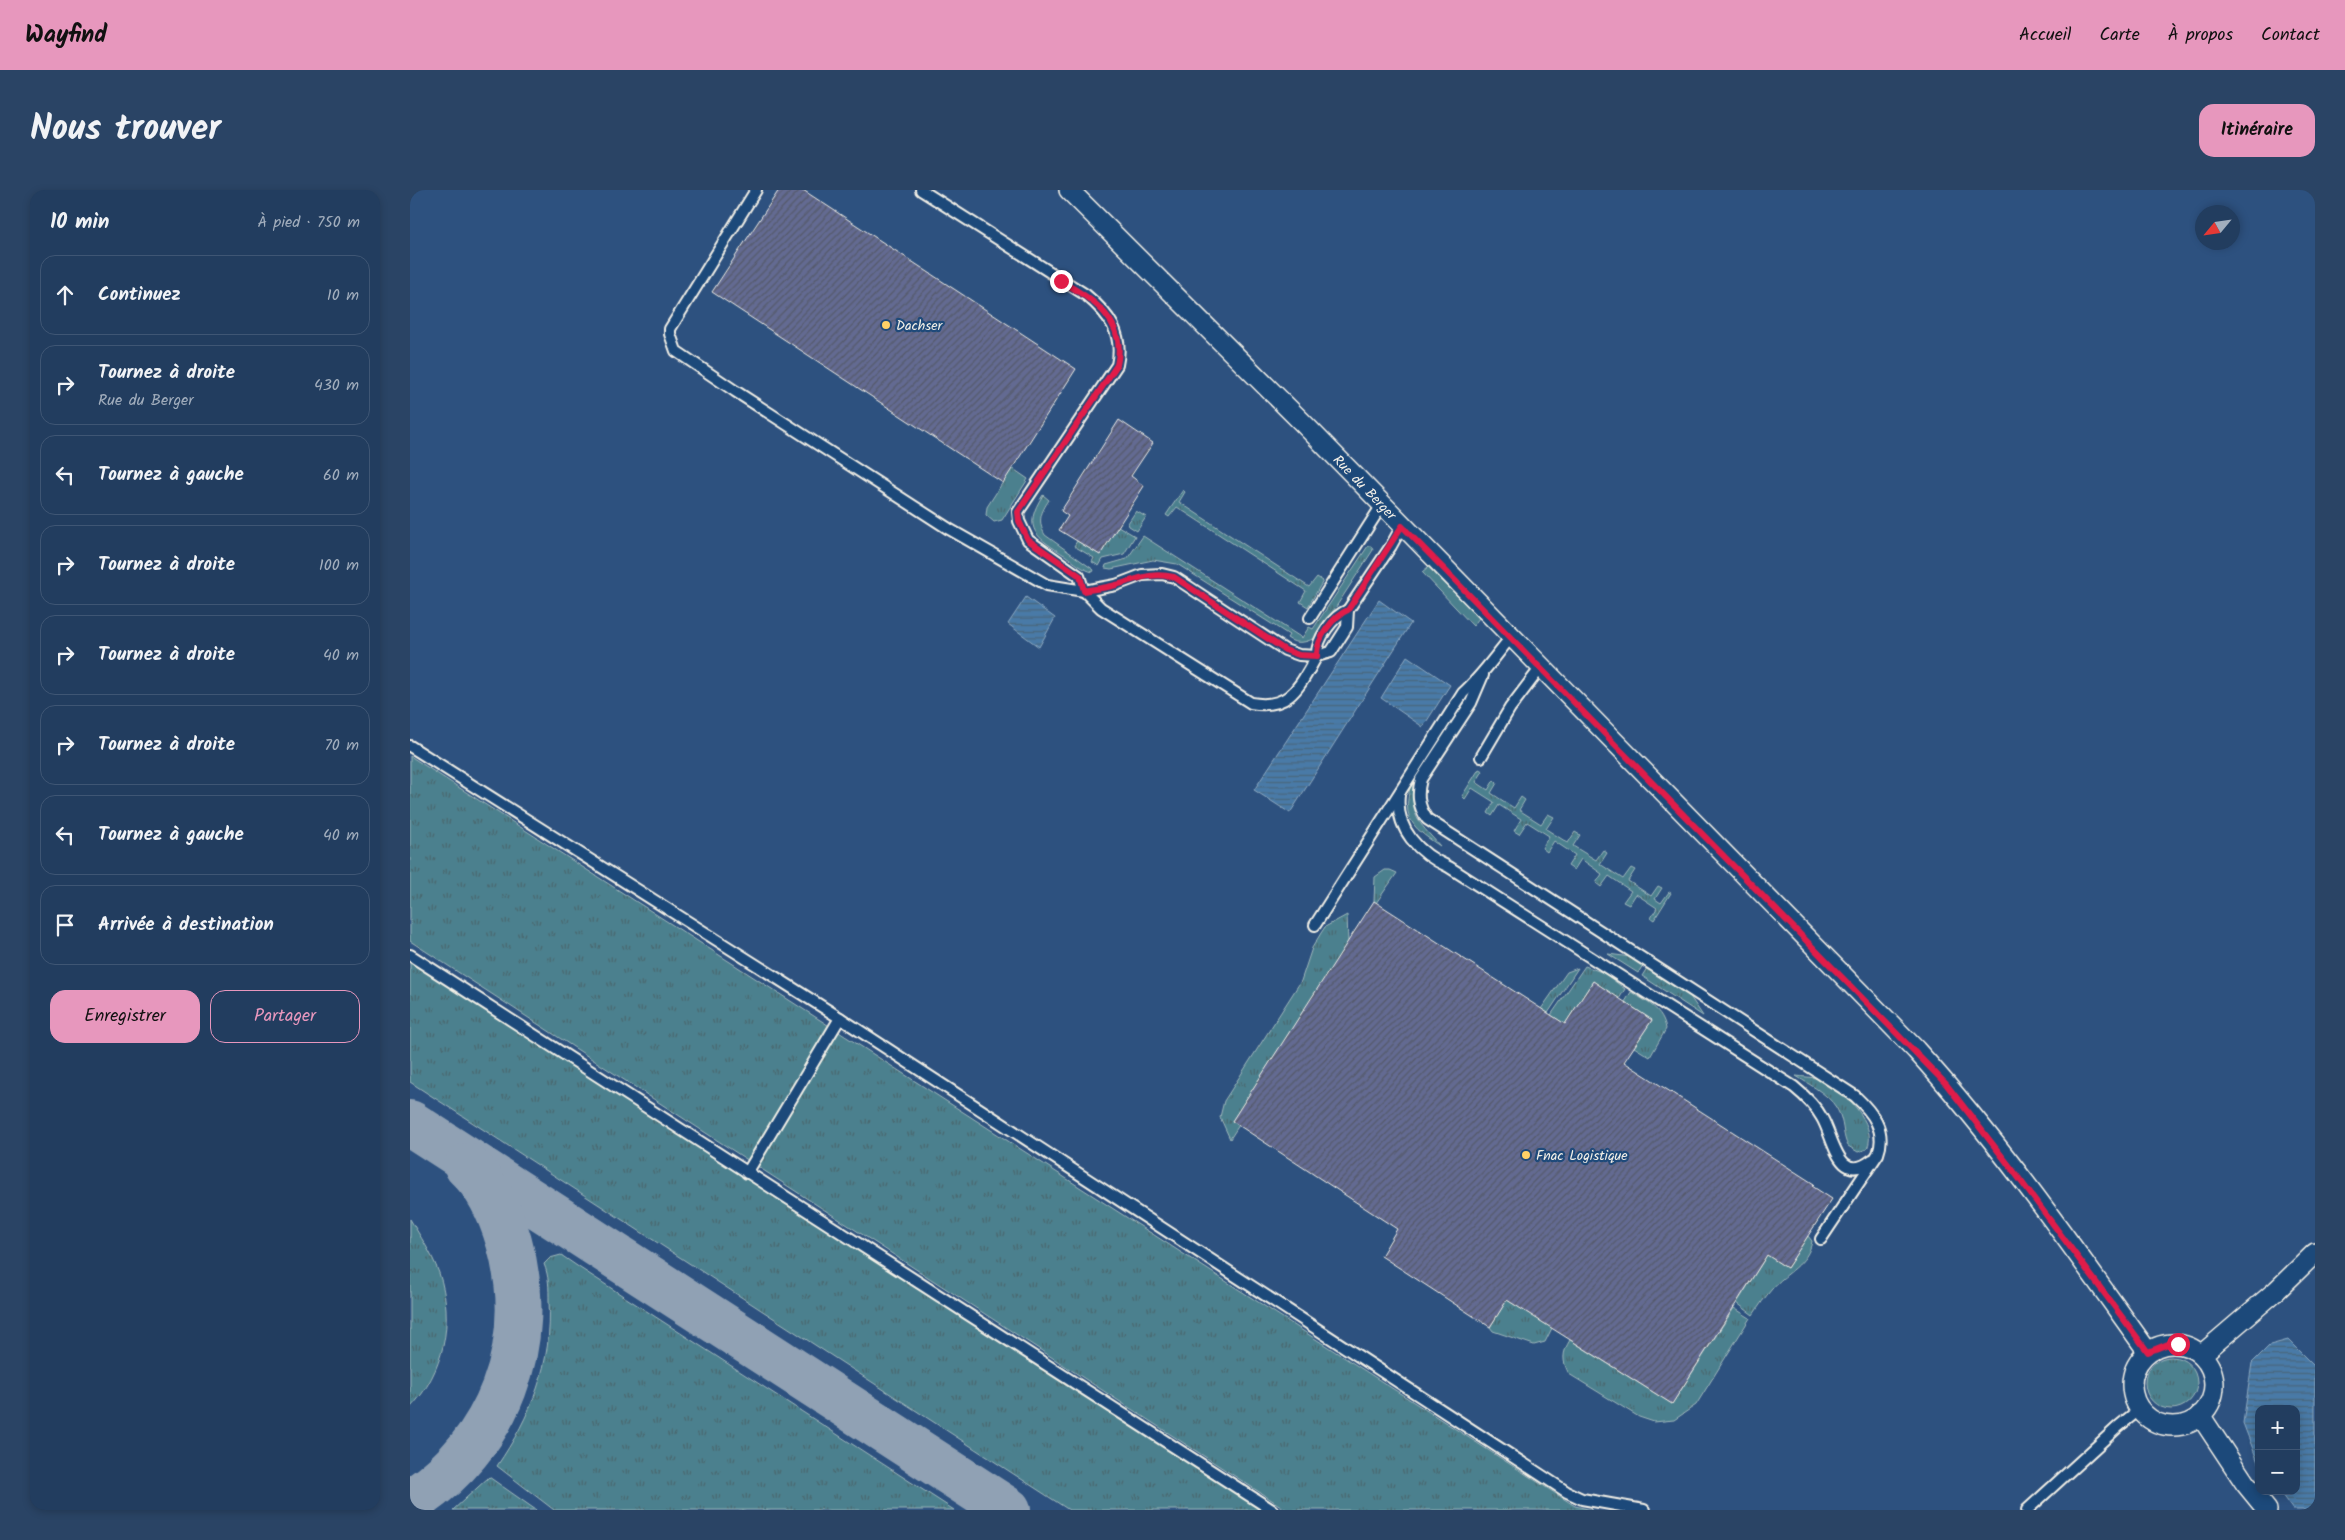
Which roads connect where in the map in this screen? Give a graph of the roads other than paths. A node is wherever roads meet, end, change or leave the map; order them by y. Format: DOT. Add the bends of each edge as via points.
graph roads {
  1 [pos="756,190"];
  2 [pos="921,190"];
  3 [pos="1069,190"];
  4 [pos="1382,505"];
  5 [pos="1402,526"];
  6 [pos="1084,591"];
  7 [pos="1348,610"];
  8 [pos="1310,618"];
  9 [pos="1512,636"];
  10 [pos="1317,656"];
  11 [pos="1542,666"];
  12 [pos="1483,675"];
  13 [pos="410,746"];
  14 [pos="1481,757"];
  15 [pos="1399,794"];
  16 [pos="1315,925"];
  17 [pos="410,955"];
  18 [pos="840,1018"];
  19 [pos="1875,1158"];
  20 [pos="747,1173"];
  21 [pos="1821,1239"];
  22 [pos="2314,1255"];
  23 [pos="2148,1352"];
  24 [pos="2201,1355"];
  25 [pos="2140,1409"];
  26 [pos="2200,1416"];
  27 [pos="1272,1510"];
  28 [pos="1644,1510"];
  29 [pos="2027,1510"];
  30 [pos="2267,1510"];
  1 -- 6 [label="lane" via="670,329 676,351 949,529 1047,585"];
  2 -- 6 [label="lane" via="1086,295 1115,328 1119,343 1117,365 1018,512 1028,540 1080,576"];
  3 -- 4 [label="street, Rue du Berger"];
  4 -- 5 [label="street, Rue du Berger"];
  4 -- 8 [label="lane"];
  5 -- 7 [label="lane"];
  5 -- 9 [label="street, Rue du Berger"];
  6 -- 10 [label="lane" via="1142,576 1162,574 1174,577 1285,650"];
  6 -- 10 [label="lane" via="1101,608 1251,703 1265,706 1295,693"];
  7 -- 10 [label="lane" via="1339,614 1322,639 1317,647"];
  7 -- 10 [label="lane" via="1347,628 1331,652"];
  9 -- 11 [label="street, Rue du Berger"];
  9 -- 12 [label="lane"];
  11 -- 14 [label="lane" via="1510,708"];
  11 -- 23 [label="street, Rue du Berger" via="1946,1084"];
  12 -- 15 [label="lane" via="1463,693"];
  12 -- 19 [label="lane" via="1471,703 1421,779 1419,798 1427,819 1855,1096 1867,1107 1881,1130"];
  13 -- 18 [label="lane"];
  15 -- 16 [label="lane"];
  15 -- 19 [label="lane" via="1398,814 1407,835 1437,862 1794,1087 1822,1118 1845,1165 1859,1167"];
  17 -- 20 [label="lane"];
  18 -- 20 [label="lane"];
  18 -- 28 [label="lane" via="1566,1492 1582,1499"];
  19 -- 21 [label="lane"];
  20 -- 27 [label="lane"];
  22 -- 24 [label="street"];
  23 -- 24 [label="street" via="2168,1344 2178,1344"];
  23 -- 25 [label="street" via="2135,1368 2132,1379 2132,1390"];
  24 -- 26 [label="street" via="2211,1370 2213,1386 2210,1401"];
  25 -- 26 [label="street" via="2147,1417 2167,1426 2188,1423"];
  25 -- 29 [label="lane"];
  26 -- 30 [label="street"];
}
